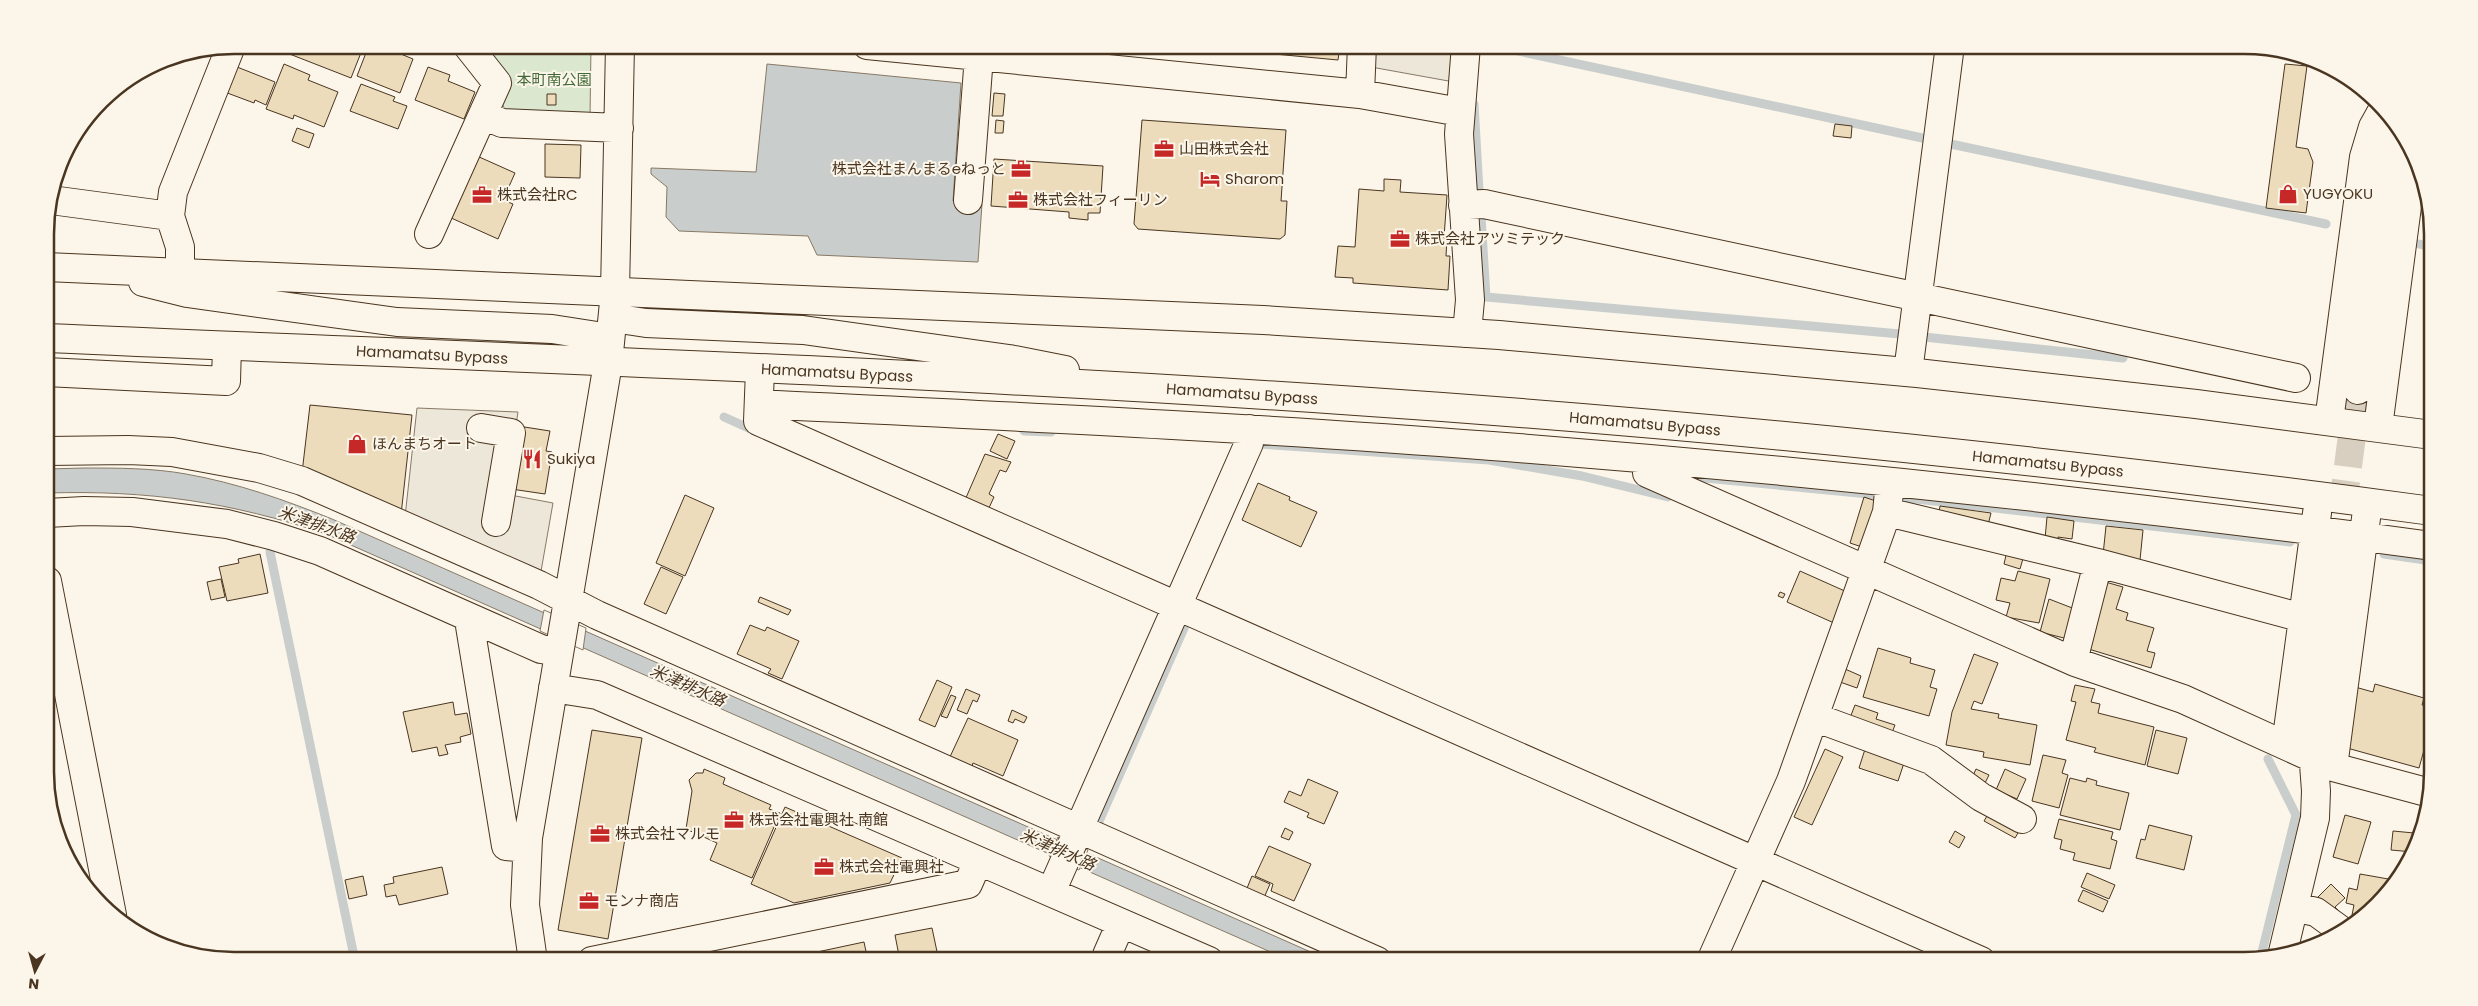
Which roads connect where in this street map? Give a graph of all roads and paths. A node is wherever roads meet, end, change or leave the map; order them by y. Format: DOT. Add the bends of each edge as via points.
graph roads {
  1 [pos="228,54"];
  2 [pos="474,54"];
  3 [pos="620,54"];
  4 [pos="959,54"];
  5 [pos="1362,54"];
  6 [pos="1465,54"];
  7 [pos="1949,54"];
  8 [pos="979,56"];
  9 [pos="1360,94"];
  10 [pos="1460,112"];
  11 [pos="483,115"];
  12 [pos="2380,115"];
  13 [pos="619,128"];
  14 [pos="2397,139"];
  15 [pos="2412,168"];
  16 [pos="968,200"];
  17 [pos="57,201"];
  18 [pos="1464,205"];
  19 [pos="170,216"];
  20 [pos="429,234"];
  21 [pos="54,266"];
  22 [pos="88,268"];
  23 [pos="180,272"];
  24 [pos="1917,296"];
  25 [pos="612,328"];
  26 [pos="1467,333"];
  27 [pos="54,338"];
  28 [pos="227,346"];
  29 [pos="2245,367"];
  30 [pos="760,370"];
  31 [pos="54,372"];
  32 [pos="1908,372"];
  33 [pos="2296,378"];
  34 [pos="1152,388"];
  35 [pos="2345,391"];
  36 [pos="759,404"];
  37 [pos="2329,421"];
  38 [pos="481,428"];
  39 [pos="2378,428"];
  40 [pos="1249,429"];
  41 [pos="2424,434"];
  42 [pos="54,451"];
  43 [pos="1648,458"];
  44 [pos="1890,482"];
  45 [pos="2319,496"];
  46 [pos="2368,502"];
  47 [pos="2424,510"];
  48 [pos="1887,512"];
  49 [pos="54,513"];
  50 [pos="496,522"];
  51 [pos="2315,530"];
  52 [pos="2364,537"];
  53 [pos="2424,545"];
  54 [pos="2337,550"];
  55 [pos="2098,563"];
  56 [pos="1866,570"];
  57 [pos="567,605"];
  58 [pos="1177,607"];
  59 [pos="54,617"];
  60 [pos="2303,618"];
  61 [pos="473,619"];
  62 [pos="560,651"];
  63 [pos="2073,661"];
  64 [pos="553,688"];
  65 [pos="1814,717"];
  66 [pos="2286,745"];
  67 [pos="2324,762"];
  68 [pos="2423,791"];
  69 [pos="2022,819"];
  70 [pos="1077,834"];
  71 [pos="528,848"];
  72 [pos="978,861"];
  73 [pos="1755,862"];
  74 [pos="1056,881"];
  75 [pos="110,903"];
  76 [pos="2294,907"];
  77 [pos="1121,923"];
  78 [pos="2336,927"];
  79 [pos="2284,948"];
  80 [pos="531,952"];
  81 [pos="636,952"];
  82 [pos="1108,952"];
  83 [pos="1172,952"];
  84 [pos="1356,952"];
  85 [pos="1715,952"];
  86 [pos="1960,952"];
  1 -- 19 [label="main road" via="173,192"];
  2 -- 11 [label="main road" via="497,83"];
  3 -- 13 [label="main road"];
  4 -- 8 [label="main road"];
  5 -- 9 [label="main road"];
  6 -- 10 [label="main road"];
  7 -- 24 [label="main road"];
  8 -- 9 [label="main road"];
  8 -- 16 [label="main road"];
  9 -- 10 [label="main road"];
  10 -- 18 [label="main road"];
  11 -- 13 [label="main road" via="502,123"];
  11 -- 20 [label="main road"];
  12 -- 35 [label="main road" via="2364,157"];
  13 -- 25 [label="main road"];
  14 -- 35 [label="main road"];
  15 -- 39 [label="main road"];
  17 -- 19 [label="main road"];
  18 -- 24 [label="main road" via="1484,204"];
  18 -- 26 [label="main road" via="1470,300"];
  19 -- 23 [label="main road" via="180,247"];
  21 -- 22 [label="main road, Hamamatsu Bypass"];
  22 -- 23 [label="main road, Hamamatsu Bypass"];
  22 -- 25 [label="main road" via="187,294 397,322 552,329"];
  23 -- 25 [label="main road, Hamamatsu Bypass"];
  24 -- 29 [label="main road"];
  24 -- 32 [label="main road"];
  25 -- 26 [label="main road, Hamamatsu Bypass" via="1253,319"];
  25 -- 28 [label="main road, Hamamatsu Bypass"];
  25 -- 30 [label="main road, Hamamatsu Bypass"];
  25 -- 34 [label="main road" via="646,323 803,330 1009,359"];
  25 -- 57 [label="main road"];
  26 -- 32 [label="main road, Hamamatsu Bypass"];
  27 -- 28 [label="main road, Hamamatsu Bypass"];
  28 -- 31 [label="main road" via="226,380"];
  29 -- 33 [label="main road"];
  29 -- 35 [label="main road" via="2293,387"];
  30 -- 34 [label="main road, Hamamatsu Bypass"];
  30 -- 36 [label="main road"];
  32 -- 37 [label="main road, Hamamatsu Bypass"];
  34 -- 45 [label="main road, Hamamatsu Bypass" via="1463,408 1761,434 2048,463"];
  35 -- 37 [label="main road"];
  36 -- 40 [label="main road"];
  36 -- 58 [label="main road" via="758,421"];
  37 -- 39 [label="main road, Hamamatsu Bypass"];
  38 -- 50 [label="main road" via="511,433"];
  39 -- 41 [label="main road, Hamamatsu Bypass"];
  40 -- 43 [label="main road"];
  40 -- 58 [label="main road" via="1249,443"];
  42 -- 57 [label="main road" via="172,452 259,468 302,481 539,586"];
  43 -- 44 [label="main road"];
  43 -- 56 [label="main road" via="1647,473"];
  44 -- 48 [label="main road"];
  44 -- 51 [label="main road"];
  45 -- 46 [label="main road, Hamamatsu Bypass"];
  45 -- 51 [label="main road"];
  46 -- 47 [label="main road, Hamamatsu Bypass"];
  46 -- 52 [label="main road"];
  48 -- 55 [label="main road"];
  48 -- 56 [label="main road"];
  49 -- 61 [label="main road" via="132,512 227,524 320,551"];
  51 -- 52 [label="main road"];
  51 -- 60 [label="main road"];
  52 -- 53 [label="main road"];
  52 -- 67 [label="main road"];
  54 -- 67 [label="main road" via="2312,737"];
  55 -- 60 [label="main road"];
  55 -- 63 [label="main road"];
  56 -- 63 [label="main road"];
  56 -- 65 [label="main road"];
  57 -- 62 [label="main road"];
  57 -- 70 [label="main road" via="597,615"];
  58 -- 70 [label="main road"];
  58 -- 73 [label="main road"];
  59 -- 75 [label="main road"];
  60 -- 66 [label="main road"];
  61 -- 62 [label="main road" via="541,649"];
  61 -- 71 [label="main road" via="470,626 506,846"];
  62 -- 64 [label="main road"];
  63 -- 66 [label="main road" via="2183,699"];
  64 -- 71 [label="main road"];
  64 -- 72 [label="main road" via="597,695"];
  65 -- 69 [label="main road" via="1931,760 1981,797"];
  65 -- 73 [label="main road" via="1791,781"];
  66 -- 67 [label="main road"];
  67 -- 68 [label="main road"];
  67 -- 76 [label="main road" via="2315,818"];
  70 -- 74 [label="main road"];
  70 -- 84 [label="main road"];
  71 -- 80 [label="main road" via="525,904"];
  72 -- 74 [label="main road"];
  72 -- 81 [label="main road" via="968,884"];
  73 -- 85 [label="main road"];
  73 -- 86 [label="main road"];
  74 -- 77 [label="main road"];
  76 -- 78 [label="main road" via="2316,912"];
  76 -- 79 [label="main road"];
  77 -- 82 [label="main road"];
  77 -- 83 [label="main road"];
}
